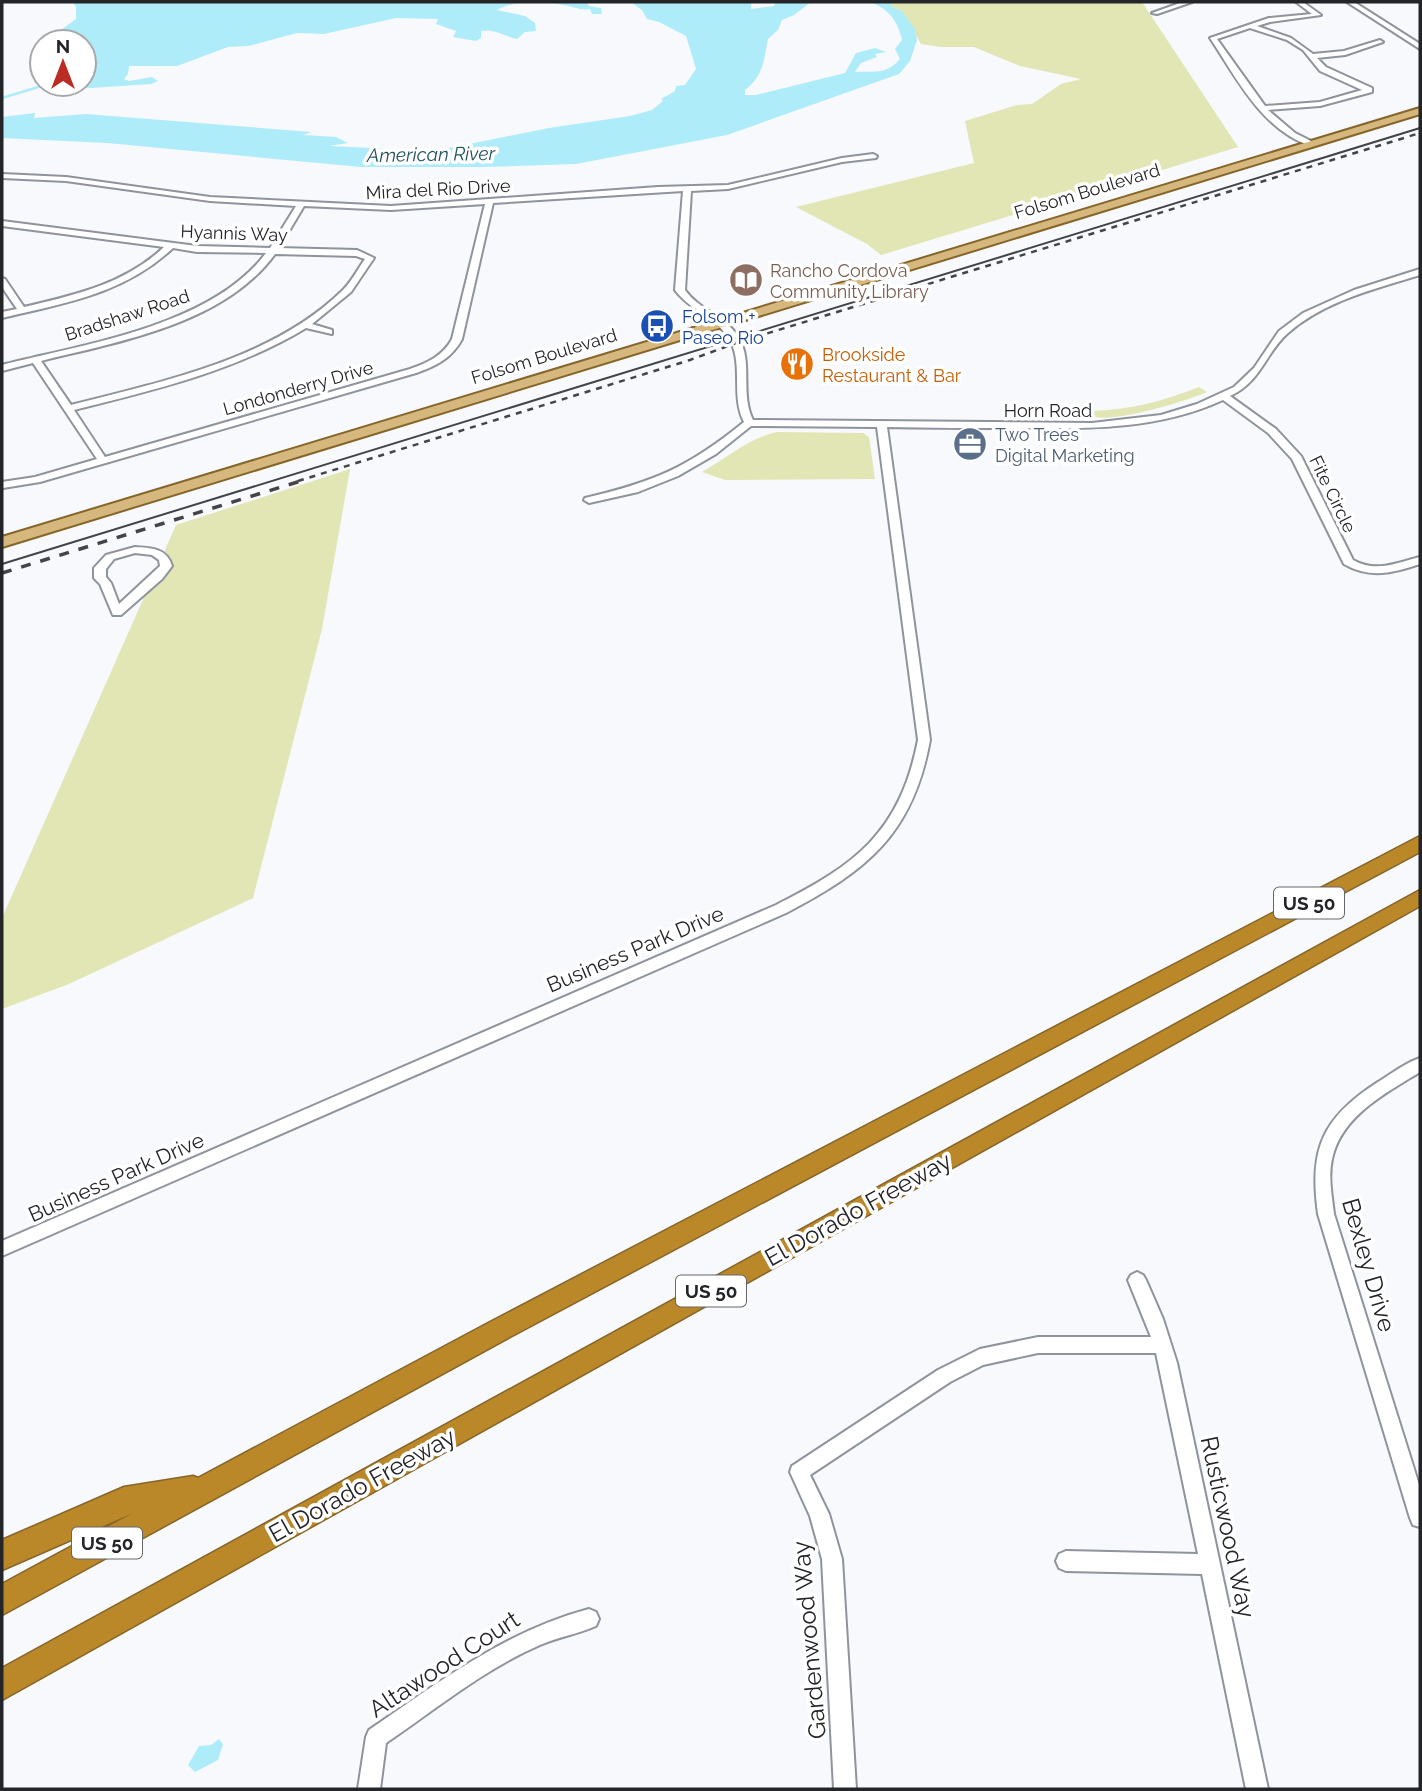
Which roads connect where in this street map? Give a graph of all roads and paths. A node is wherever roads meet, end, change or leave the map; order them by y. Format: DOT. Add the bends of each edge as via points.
graph roads {
  1 [pos="1189,2"];
  2 [pos="1299,2"];
  3 [pos="1350,2"];
  4 [pos="1155,12"];
  5 [pos="1250,26"];
  6 [pos="1380,42"];
  7 [pos="1420,47"];
  8 [pos="1311,56"];
  9 [pos="1420,104"];
  10 [pos="1263,108"];
  11 [pos="1420,111"];
  12 [pos="1304,142"];
  13 [pos="873,156"];
  14 [pos="2,176"];
  15 [pos="687,188"];
  16 [pos="489,203"];
  17 [pos="302,205"];
  18 [pos="2,223"];
  19 [pos="989,233"];
  20 [pos="170,246"];
  21 [pos="272,250"];
  22 [pos="944,254"];
  23 [pos="869,269"];
  24 [pos="1420,272"];
  25 [pos="2,281"];
  26 [pos="825,290"];
  27 [pos="22,310"];
  28 [pos="2,314"];
  29 [pos="714,320"];
  30 [pos="303,324"];
  31 [pos="329,332"];
  32 [pos="35,359"];
  33 [pos="2,368"];
  34 [pos="541,368"];
  35 [pos="1224,396"];
  36 [pos="474,397"];
  37 [pos="68,409"];
  38 [pos="749,423"];
  39 [pos="882,425"];
  40 [pos="103,461"];
  41 [pos="3,485"];
  42 [pos="589,500"];
  43 [pos="2,531"];
  44 [pos="2,542"];
  45 [pos="1420,560"];
  46 [pos="105,583"];
  47 [pos="1420,844"];
  48 [pos="1420,897"];
  49 [pos="1420,1064"];
  50 [pos="2,1249"];
  51 [pos="1137,1280"];
  52 [pos="1163,1345"];
  53 [pos="213,1486"];
  54 [pos="1420,1518"];
  55 [pos="2,1555"];
  56 [pos="1066,1561"];
  57 [pos="1210,1564"];
  58 [pos="2,1600"];
  59 [pos="589,1619"];
  60 [pos="2,1685"];
  61 [pos="369,1789"];
  62 [pos="845,1789"];
  63 [pos="1257,1789"];
  1 -- 4 [label="street"];
  2 -- 5 [label="street" via="1318,15"];
  3 -- 7 [label="street"];
  5 -- 8 [label="street" via="1289,39"];
  5 -- 10 [label="street" via="1213,38"];
  6 -- 8 [label="street" via="1345,53"];
  8 -- 10 [label="street" via="1329,73 1369,90 1320,104"];
  9 -- 12 [label="main road, Folsom Boulevard"];
  10 -- 12 [label="street" via="1278,125"];
  11 -- 12 [label="main road, Folsom Boulevard"];
  12 -- 19 [label="main road, Folsom Boulevard"];
  12 -- 22 [label="main road, Folsom Boulevard"];
  13 -- 15 [label="street, Mira del Rio Drive" via="739,186"];
  14 -- 17 [label="street, Mira del Rio Drive"];
  15 -- 16 [label="street, Mira del Rio Drive"];
  15 -- 29 [label="street" via="678,285 683,296"];
  16 -- 17 [label="street, Mira del Rio Drive" via="382,209"];
  16 -- 40 [label="street, Londonderry Drive" via="457,339 440,358 413,371"];
  17 -- 21 [label="street, Bradshaw Road"];
  18 -- 20 [label="street, Hyannis Way"];
  19 -- 22 [label="main road"];
  19 -- 23 [label="main road, Folsom Boulevard"];
  20 -- 21 [label="street, Hyannis Way"];
  20 -- 27 [label="street" via="153,264 122,282"];
  21 -- 30 [label="street, Hyannis Way" via="357,253 370,258 344,293"];
  21 -- 32 [label="street, Bradshaw Road" via="241,284 198,309 141,331"];
  22 -- 26 [label="main road, Folsom Boulevard"];
  23 -- 26 [label="main road"];
  23 -- 29 [label="main road, Folsom Boulevard"];
  24 -- 35 [label="street, Horn Road" via="1357,292 1306,315 1282,333 1248,380"];
  25 -- 27 [label="street"];
  26 -- 29 [label="main road, Folsom Boulevard"];
  27 -- 28 [label="street"];
  29 -- 34 [label="main road, Folsom Boulevard"];
  29 -- 36 [label="main road, Folsom Boulevard"];
  29 -- 38 [label="street" via="734,338 739,352 742,414"];
  30 -- 31 [label="street"];
  30 -- 37 [label="street, Hyannis Way" via="218,366"];
  32 -- 33 [label="street, Bradshaw Road"];
  32 -- 37 [label="street"];
  34 -- 36 [label="main road" via="536,374 477,392"];
  34 -- 43 [label="main road, Folsom Boulevard"];
  35 -- 39 [label="street, Horn Road" via="1162,418 1104,425"];
  35 -- 45 [label="street, Fite Circle" via="1272,431 1297,457 1348,562 1378,572"];
  36 -- 44 [label="main road, Folsom Boulevard"];
  37 -- 40 [label="street"];
  38 -- 39 [label="street, Horn Road"];
  38 -- 42 [label="street" via="723,446 672,477"];
  39 -- 50 [label="street, Business Park Drive" via="924,740 917,780 902,812 859,861 780,909"];
  40 -- 41 [label="street, Londonderry Drive"];
  46 -- 46 [label="street" via="117,613 159,576 166,561 149,550 110,557 100,568"];
  47 -- 53 [label="highway, US 50"];
  48 -- 60 [label="highway, El Dorado Freeway / US 50"];
  49 -- 54 [label="street, Bexley Drive" via="1362,1101 1339,1122 1325,1148 1321,1180 1326,1214"];
  51 -- 52 [label="street, Rusticwood Way"];
  52 -- 57 [label="street, Rusticwood Way"];
  52 -- 62 [label="street, Gardenwood Way" via="1038,1345 980,1357 799,1472 819,1514 832,1559"];
  53 -- 55 [label="highway" via="124,1501"];
  53 -- 58 [label="highway, US 50"];
  56 -- 57 [label="street"];
  57 -- 63 [label="street, Rusticwood Way"];
  59 -- 61 [label="street, Altawood Court" via="552,1628 517,1644 376,1737"];
}
